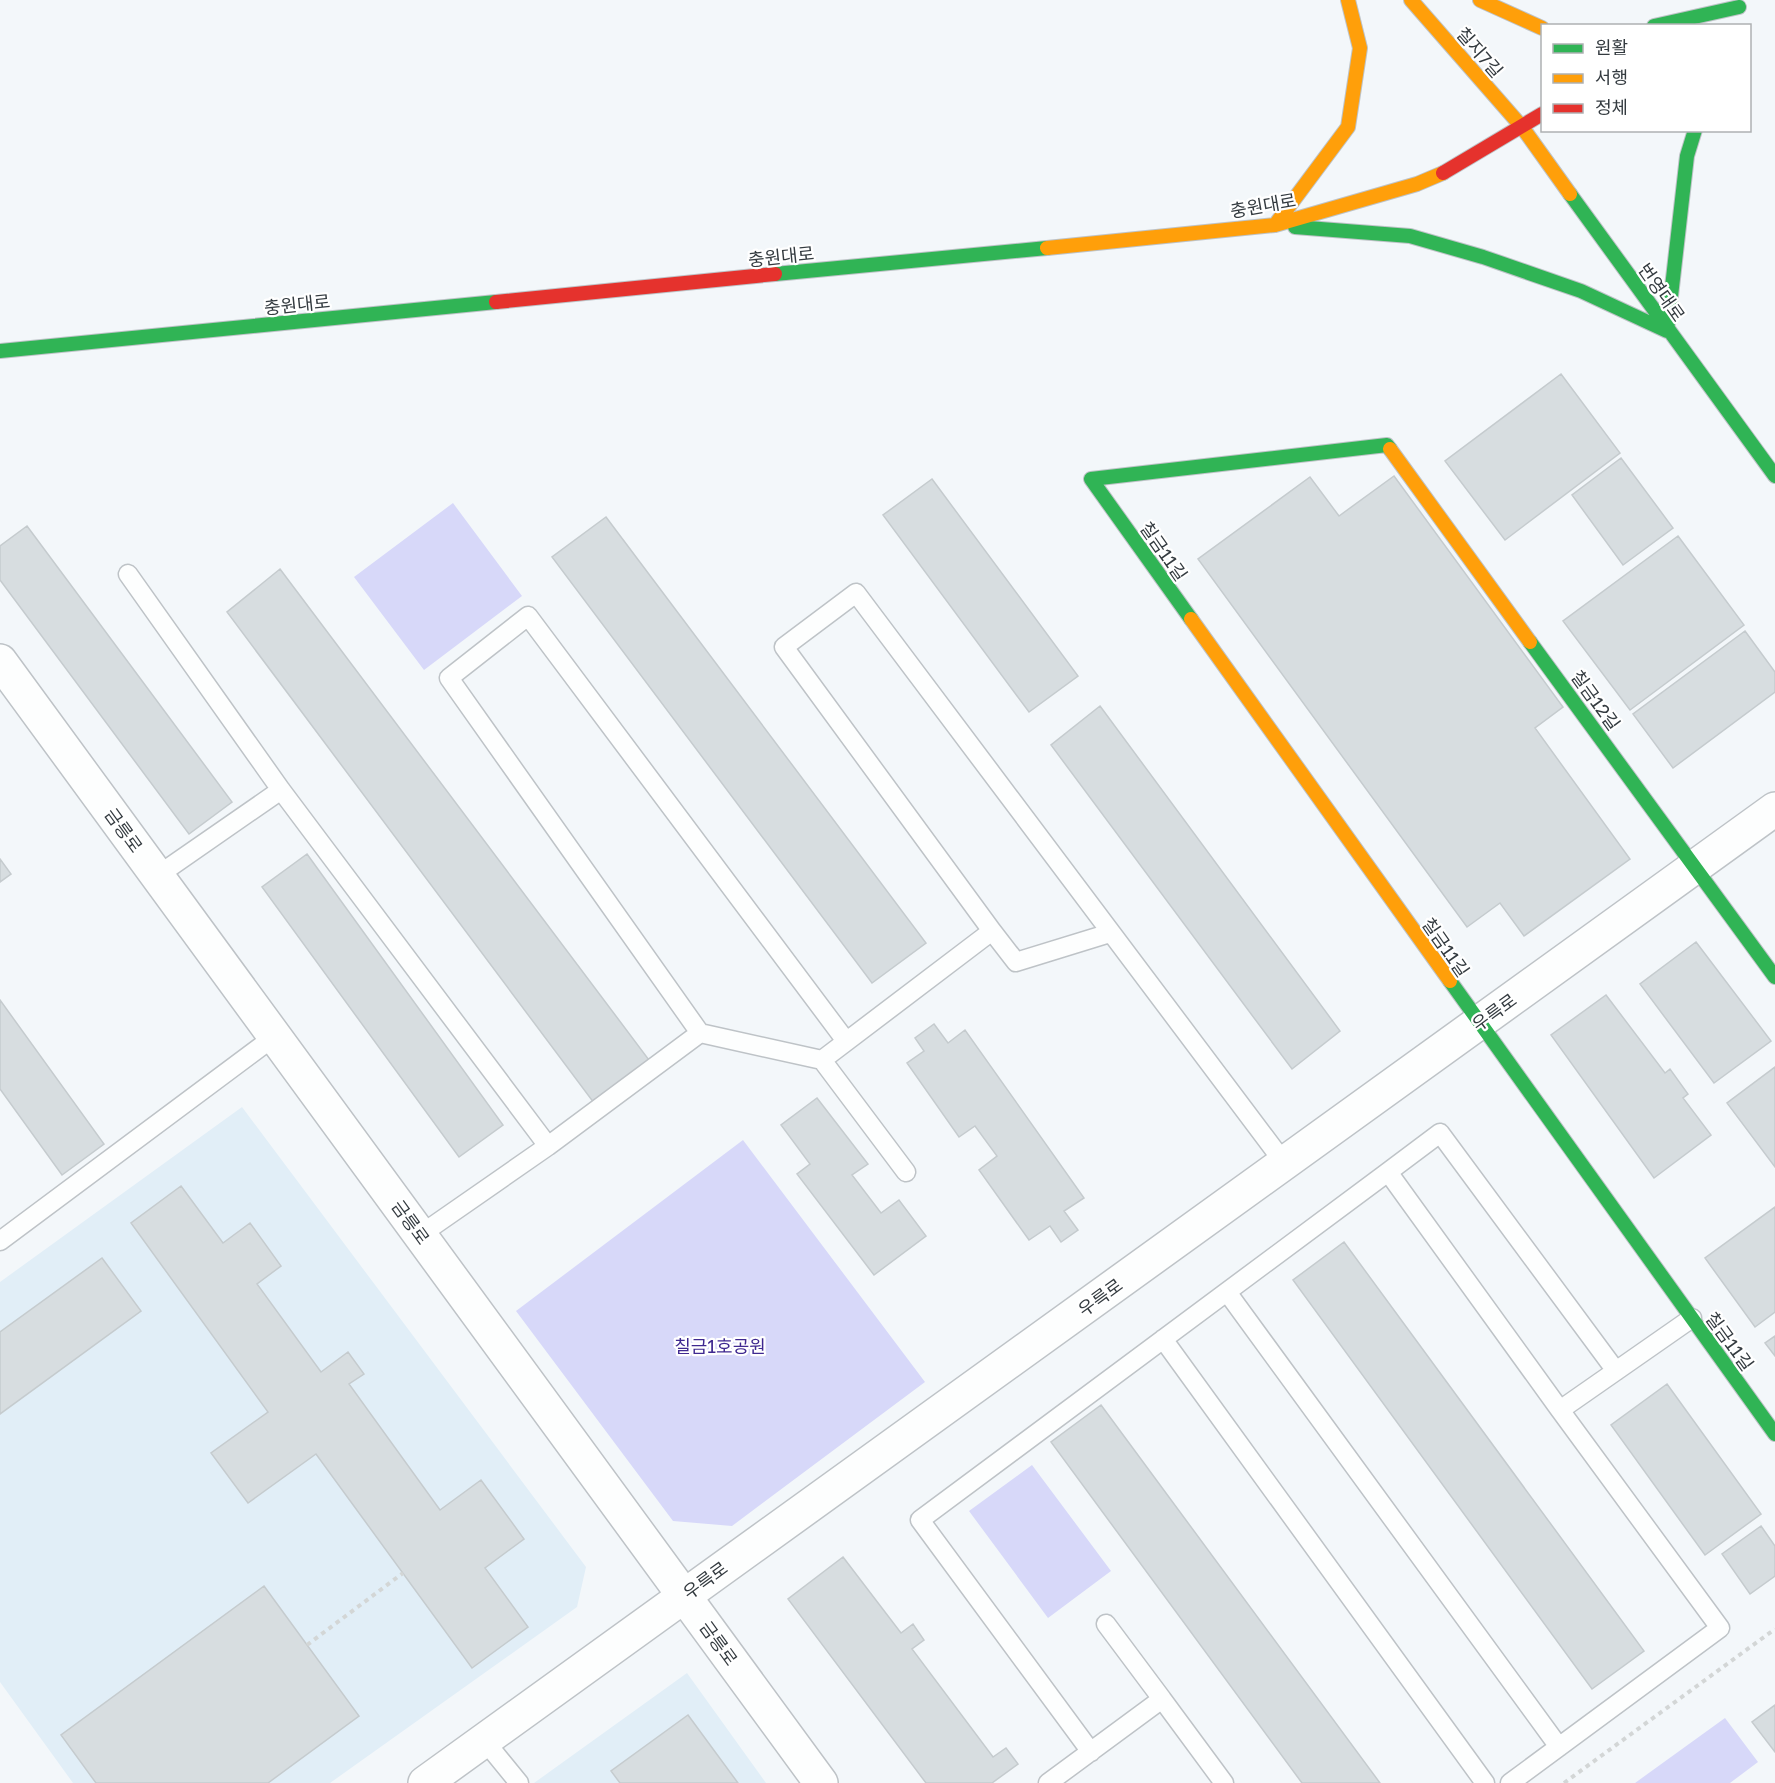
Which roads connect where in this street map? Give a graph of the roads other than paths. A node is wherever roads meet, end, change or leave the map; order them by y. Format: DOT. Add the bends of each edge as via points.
graph roads {
  1 [pos="1348,0"];
  2 [pos="1411,0"];
  3 [pos="1479,0"];
  4 [pos="1743,3"];
  5 [pos="1662,24"];
  6 [pos="1706,24"];
  7 [pos="1733,24"];
  8 [pos="1541,28"];
  9 [pos="1541,115"];
  10 [pos="1522,127"];
  11 [pos="1694,132"];
  12 [pos="1275,225"];
  13 [pos="1667,331"];
  14 [pos="0,351"];
  15 [pos="1387,445"];
  16 [pos="1775,476"];
  17 [pos="128,574"];
  18 [pos="0,661"];
  19 [pos="281,790"];
  20 [pos="1775,809"];
  21 [pos="1694,866"];
  22 [pos="158,876"];
  23 [pos="992,931"];
  24 [pos="1110,933"];
  25 [pos="1775,977"];
  26 [pos="1479,1024"];
  27 [pos="700,1033"];
  28 [pos="275,1036"];
  29 [pos="846,1041"];
  30 [pos="822,1060"];
  31 [pos="548,1146"];
  32 [pos="1285,1164"];
  33 [pos="906,1172"];
  34 [pos="1388,1172"];
  35 [pos="420,1235"];
  36 [pos="0,1241"];
  37 [pos="1227,1292"];
  38 [pos="1692,1318"];
  39 [pos="1163,1340"];
  40 [pos="1616,1371"];
  41 [pos="1560,1410"];
  42 [pos="1775,1434"];
  43 [pos="684,1596"];
  44 [pos="1106,1623"];
  45 [pos="1162,1699"];
  46 [pos="484,1740"];
  47 [pos="1559,1747"];
  48 [pos="1090,1752"];
  49 [pos="425,1783"];
  50 [pos="519,1783"];
  51 [pos="821,1783"];
  52 [pos="1048,1783"];
  53 [pos="1224,1783"];
  54 [pos="1485,1783"];
  55 [pos="1510,1783"];
  1 -- 12 [label="street" via="1360,48 1348,126"];
  2 -- 10 [label="street, 칠지7길"];
  3 -- 8 [label="street"];
  4 -- 5 [label="street"];
  4 -- 6 [label="street"];
  4 -- 7 [label="street"];
  9 -- 10 [label="street, 충원대로"];
  10 -- 12 [label="street, 충원대로" via="1417,184"];
  10 -- 13 [label="street, 번영대로"];
  11 -- 13 [label="street" via="1687,156"];
  12 -- 13 [label="street" via="1410,236 1581,291"];
  12 -- 14 [label="street, 충원대로"];
  13 -- 16 [label="street, 번영대로"];
  15 -- 21 [label="street, 칠금12길"];
  15 -- 26 [label="street, 칠금11길" via="1090,479"];
  17 -- 19 [label="lane"];
  18 -- 22 [label="street, 금릉로"];
  19 -- 22 [label="lane"];
  19 -- 31 [label="lane"];
  20 -- 21 [label="street, 우륵로"];
  21 -- 25 [label="street, 칠금12길"];
  21 -- 26 [label="street, 우륵로"];
  22 -- 28 [label="street, 금릉로"];
  23 -- 24 [label="lane" via="1017,962"];
  23 -- 24 [label="lane" via="784,647 856,593"];
  23 -- 29 [label="lane"];
  24 -- 32 [label="lane"];
  26 -- 32 [label="street, 우륵로"];
  26 -- 38 [label="street, 칠금11길"];
  27 -- 29 [label="lane" via="449,678 528,616"];
  27 -- 30 [label="lane"];
  27 -- 31 [label="lane"];
  28 -- 35 [label="street, 금릉로"];
  28 -- 36 [label="lane"];
  29 -- 30 [label="lane"];
  30 -- 33 [label="lane"];
  31 -- 35 [label="lane"];
  32 -- 43 [label="street, 우륵로"];
  34 -- 37 [label="lane"];
  34 -- 40 [label="lane" via="1440,1133"];
  34 -- 41 [label="lane"];
  35 -- 43 [label="street, 금릉로"];
  37 -- 39 [label="lane"];
  37 -- 47 [label="lane"];
  38 -- 40 [label="lane"];
  38 -- 42 [label="street, 칠금11길"];
  39 -- 48 [label="lane" via="920,1520"];
  39 -- 54 [label="lane"];
  40 -- 41 [label="lane"];
  41 -- 47 [label="lane" via="1720,1628"];
  43 -- 46 [label="street, 우륵로"];
  43 -- 51 [label="street, 금릉로"];
  44 -- 45 [label="lane"];
  45 -- 48 [label="lane"];
  45 -- 53 [label="lane"];
  46 -- 49 [label="street, 우륵로"];
  46 -- 50 [label="lane"];
  47 -- 55 [label="lane"];
  48 -- 52 [label="lane"];
}
